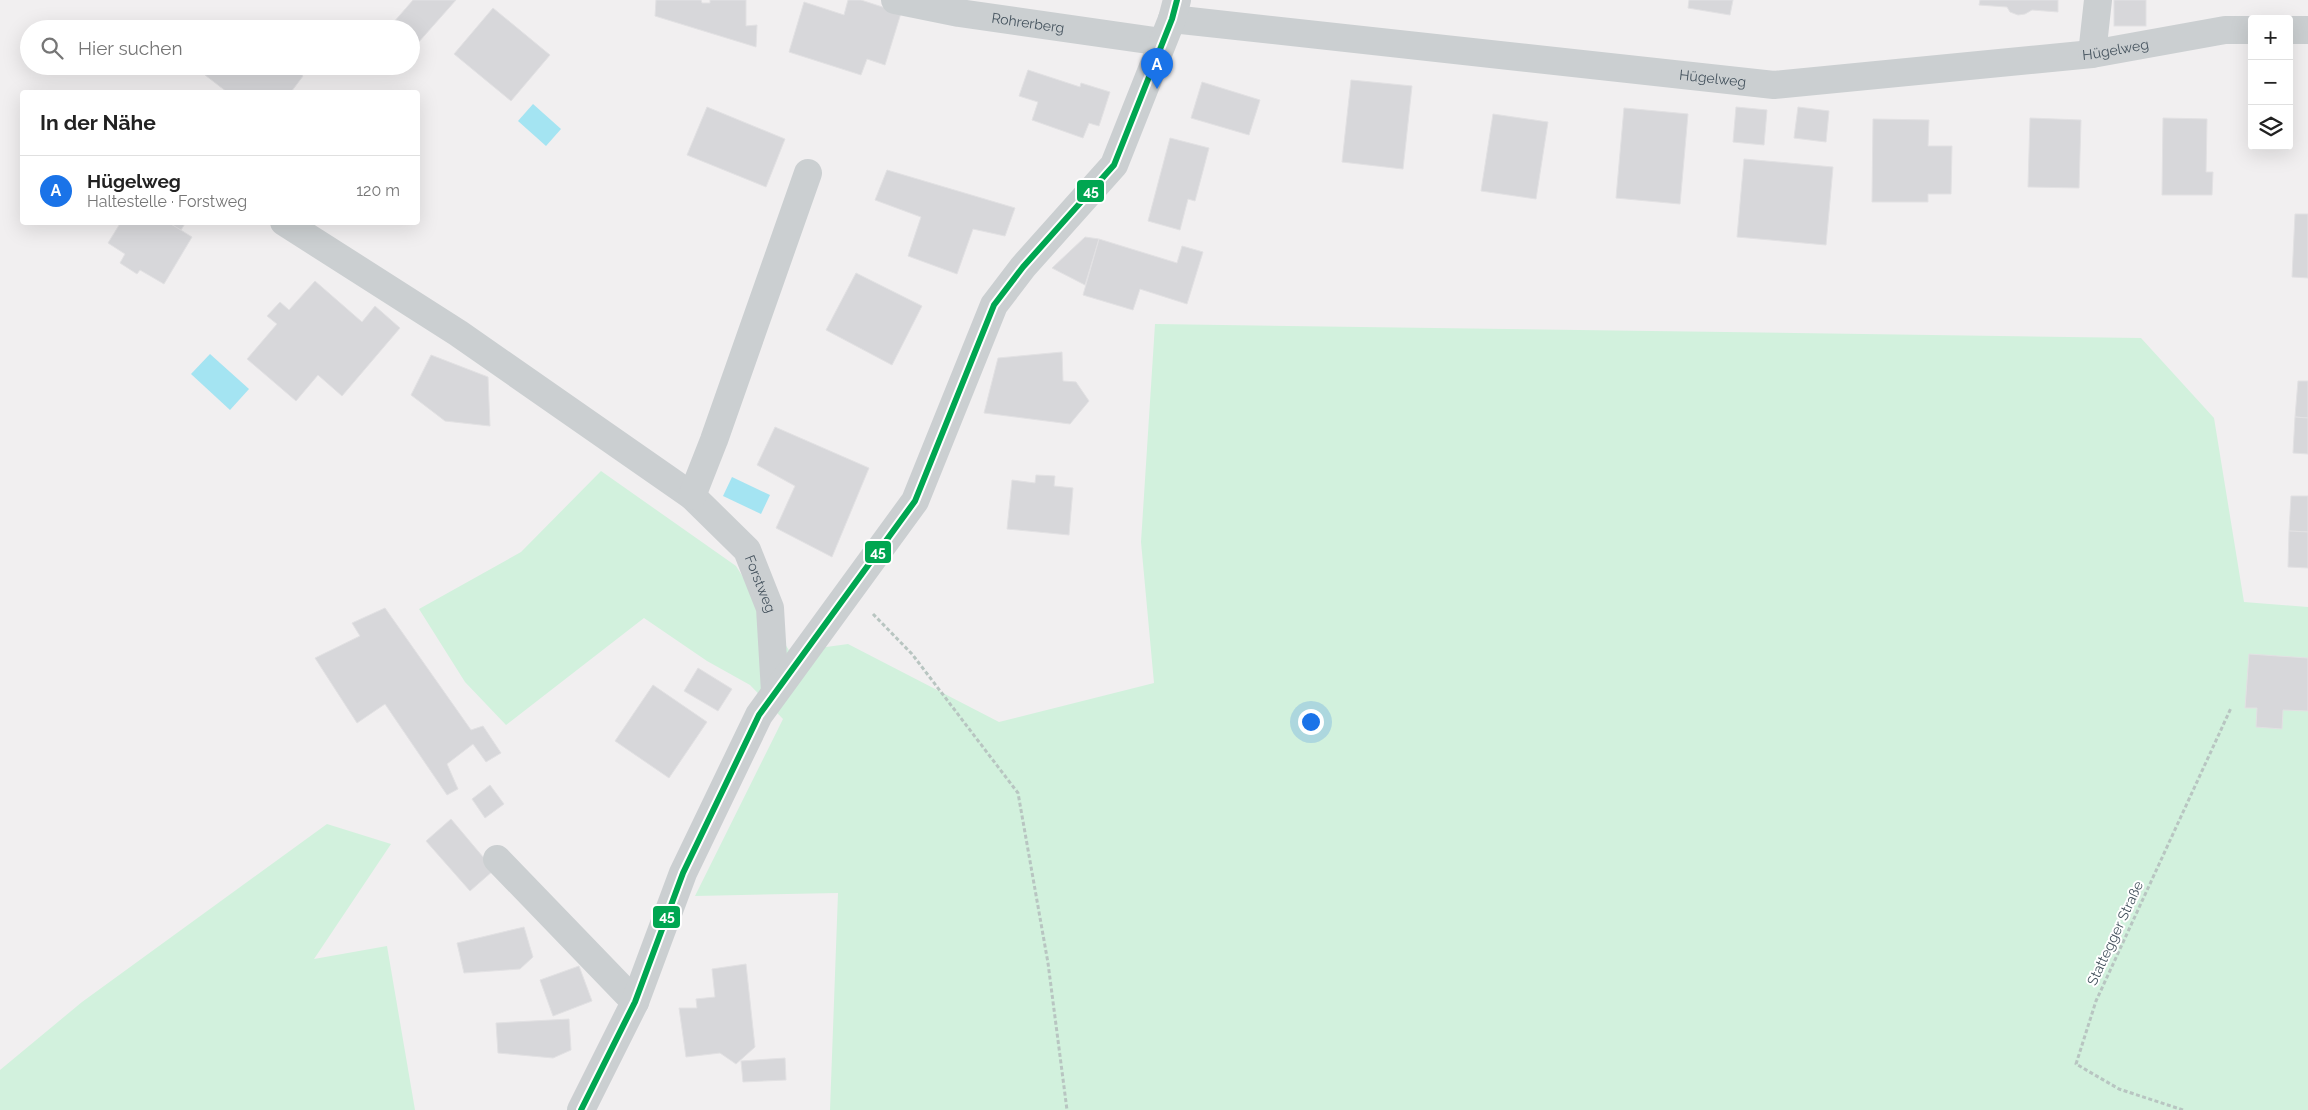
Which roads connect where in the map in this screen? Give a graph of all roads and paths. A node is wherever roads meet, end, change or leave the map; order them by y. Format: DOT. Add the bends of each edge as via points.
graph roads {
  1 [pos="895,0"];
  2 [pos="2098,0"];
  3 [pos="1170,20"];
  4 [pos="2248,30"];
  5 [pos="2293,30"];
  6 [pos="2308,30"];
  7 [pos="2092,54"];
  8 [pos="808,173"];
  9 [pos="289,225"];
  10 [pos="692,496"];
  11 [pos="850,590"];
  12 [pos="775,692"];
  13 [pos="2231,708"];
  14 [pos="497,859"];
  15 [pos="635,1002"];
  16 [pos="582,1110"];
  17 [pos="1067,1110"];
  18 [pos="2183,1110"];
  1 -- 3 [label="street, Rohrerberg" via="959,13"];
  2 -- 7 [label="street"];
  3 -- 7 [label="street, Hügelweg" via="1774,85"];
  3 -- 11 [label="street" via="1114,165 1023,267 994,305 915,501"];
  4 -- 7 [label="street, Hügelweg" via="2224,30"];
  5 -- 6 [label="street"];
  8 -- 10 [label="street"];
  9 -- 10 [label="street, Forstweg" via="458,333"];
  10 -- 12 [label="street, Forstweg" via="747,550 770,608"];
  11 -- 12 [label="street"];
  11 -- 17 [label="path" via="912,654 1018,793 1048,963"];
  12 -- 15 [label="street" via="759,714 683,873"];
  13 -- 18 [label="path, Stattegger Straße" via="2096,1001 2076,1064 2119,1089"];
  14 -- 15 [label="street"];
  15 -- 16 [label="street"];
}
